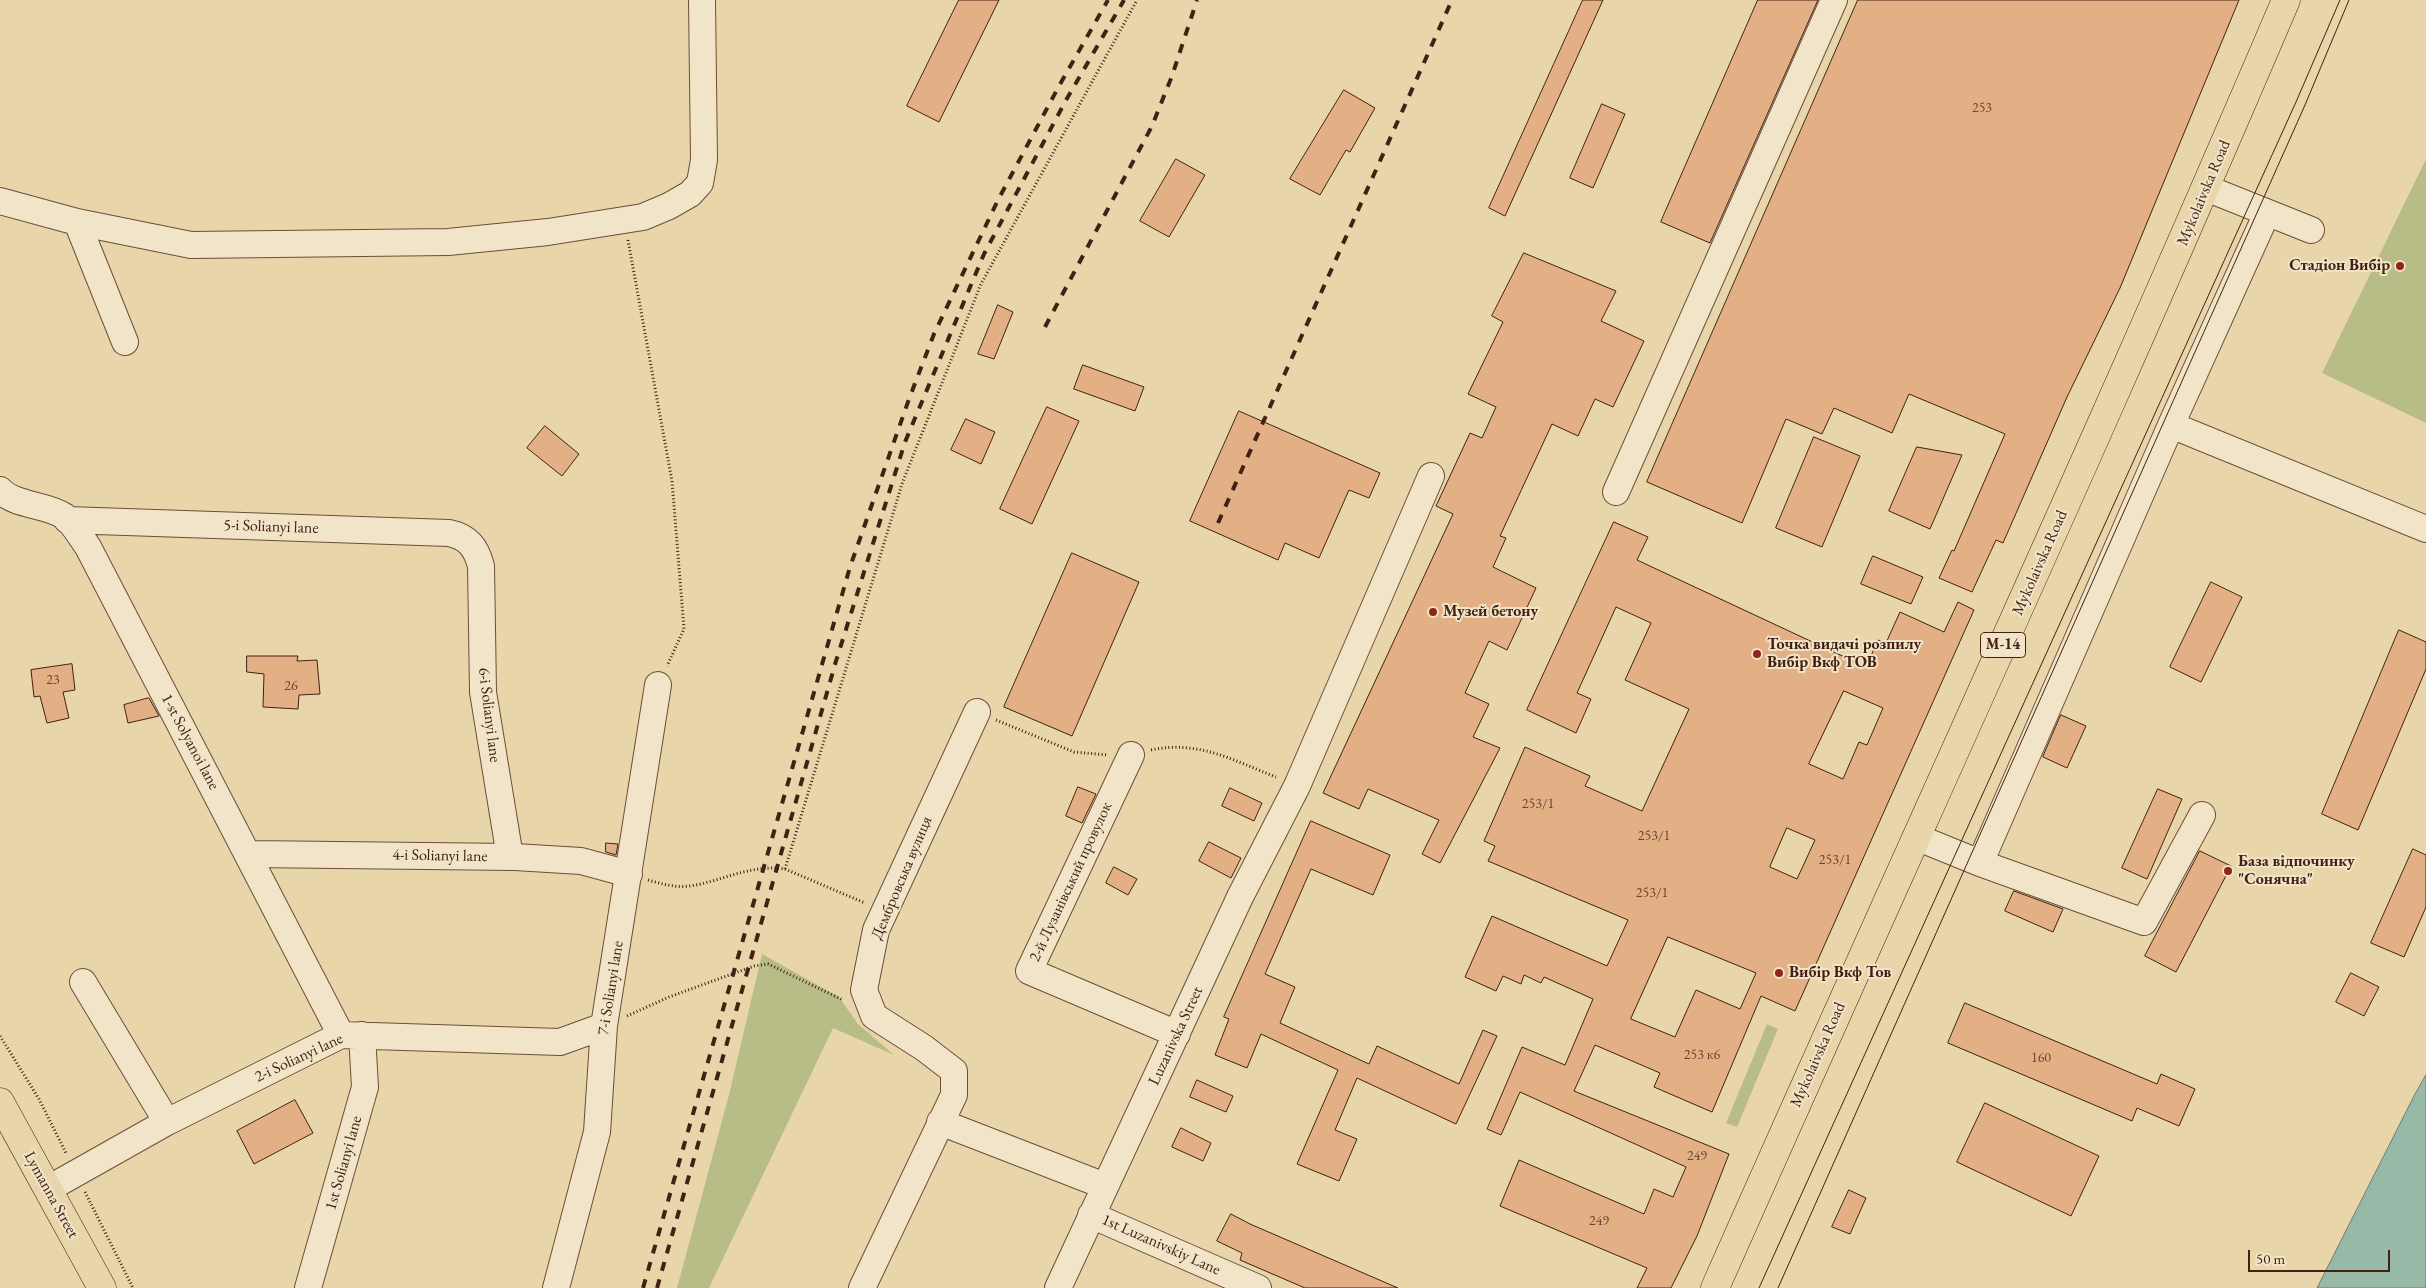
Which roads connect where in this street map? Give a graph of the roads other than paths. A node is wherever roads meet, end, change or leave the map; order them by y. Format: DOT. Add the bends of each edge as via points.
graph roads {
  1 [pos="702,0"];
  2 [pos="1834,0"];
  3 [pos="2286,0"];
  4 [pos="2206,188"];
  5 [pos="0,201"];
  6 [pos="2267,213"];
  7 [pos="77,222"];
  8 [pos="2311,230"];
  9 [pos="125,342"];
  10 [pos="2171,425"];
  11 [pos="1431,476"];
  12 [pos="0,490"];
  13 [pos="1616,492"];
  14 [pos="68,520"];
  15 [pos="2426,529"];
  16 [pos="471,544"];
  17 [pos="658,685"];
  18 [pos="977,712"];
  19 [pos="1131,756"];
  20 [pos="2202,815"];
  21 [pos="1916,837"];
  22 [pos="249,854"];
  23 [pos="510,857"];
  24 [pos="1980,863"];
  25 [pos="629,874"];
  26 [pos="83,982"];
  27 [pos="604,1026"];
  28 [pos="1177,1034"];
  29 [pos="352,1035"];
  30 [pos="0,1102"];
  31 [pos="167,1122"];
  32 [pos="940,1122"];
  33 [pos="1104,1186"];
  34 [pos="48,1189"];
  35 [pos="1091,1215"];
  36 [pos="1225,1281"];
  37 [pos="102,1288"];
  38 [pos="308,1288"];
  39 [pos="556,1288"];
  40 [pos="862,1288"];
  41 [pos="1058,1288"];
  42 [pos="1258,1288"];
  43 [pos="1715,1288"];
  1 -- 7 [label="street" via="704,160 700,183 690,194 644,217 548,232 448,242 191,245"];
  2 -- 13 [label="street"];
  3 -- 4 [label="main road, Mykolaivska Road / М-14"];
  4 -- 6 [label="street"];
  4 -- 21 [label="main road, Mykolaivska Road / М-14"];
  5 -- 7 [label="street"];
  6 -- 8 [label="street"];
  6 -- 10 [label="street"];
  7 -- 9 [label="street"];
  10 -- 15 [label="street"];
  10 -- 24 [label="street"];
  11 -- 28 [label="street, Luzanivska Street" via="1297,786 1240,897"];
  12 -- 14 [label="street, 1-st Solyanoi lane" via="18,500 48,508"];
  14 -- 16 [label="street, 5-i Solianyi lane" via="449,533 462,536"];
  14 -- 22 [label="street, 1-st Solyanoi lane" via="88,547"];
  16 -- 23 [label="street, 6-i Solianyi lane" via="480,566 483,692"];
  17 -- 25 [label="street, 7-i Solianyi lane"];
  18 -- 32 [label="street, Дембровська вулиця" via="876,930 864,990 874,1016 954,1071 954,1095"];
  19 -- 28 [label="street, 2-й Лузанівський провулок" via="1028,971"];
  20 -- 24 [label="street" via="2144,922"];
  21 -- 24 [label="street"];
  21 -- 43 [label="main road, Mykolaivska Road / М-14"];
  22 -- 23 [label="street, 4-i Solianyi lane"];
  22 -- 29 [label="street, 1-st Solyanoi lane"];
  23 -- 25 [label="street, 4-i Solianyi lane" via="581,861"];
  25 -- 27 [label="street, 7-i Solianyi lane"];
  26 -- 31 [label="street"];
  27 -- 29 [label="street, 2-i Solianyi lane" via="560,1042"];
  27 -- 39 [label="street, 7-i Solianyi lane" via="597,1132"];
  28 -- 33 [label="street, Luzanivska Street"];
  29 -- 31 [label="street, 2-i Solianyi lane"];
  29 -- 38 [label="street, 1st Solianyi lane" via="365,1087"];
  30 -- 34 [label="main road, Lymanna Street"];
  31 -- 34 [label="street, 2-i Solianyi lane"];
  32 -- 33 [label="street, 1st Luzanivskiy Lane"];
  32 -- 40 [label="street"];
  33 -- 35 [label="street, Luzanivska Street"];
  34 -- 37 [label="main road, Lymanna Street"];
  35 -- 36 [label="street, 1st Luzanivskiy Lane"];
  35 -- 41 [label="street, Luzanivska Street"];
  36 -- 42 [label="street, 1st Luzanivskiy Lane"];
}
